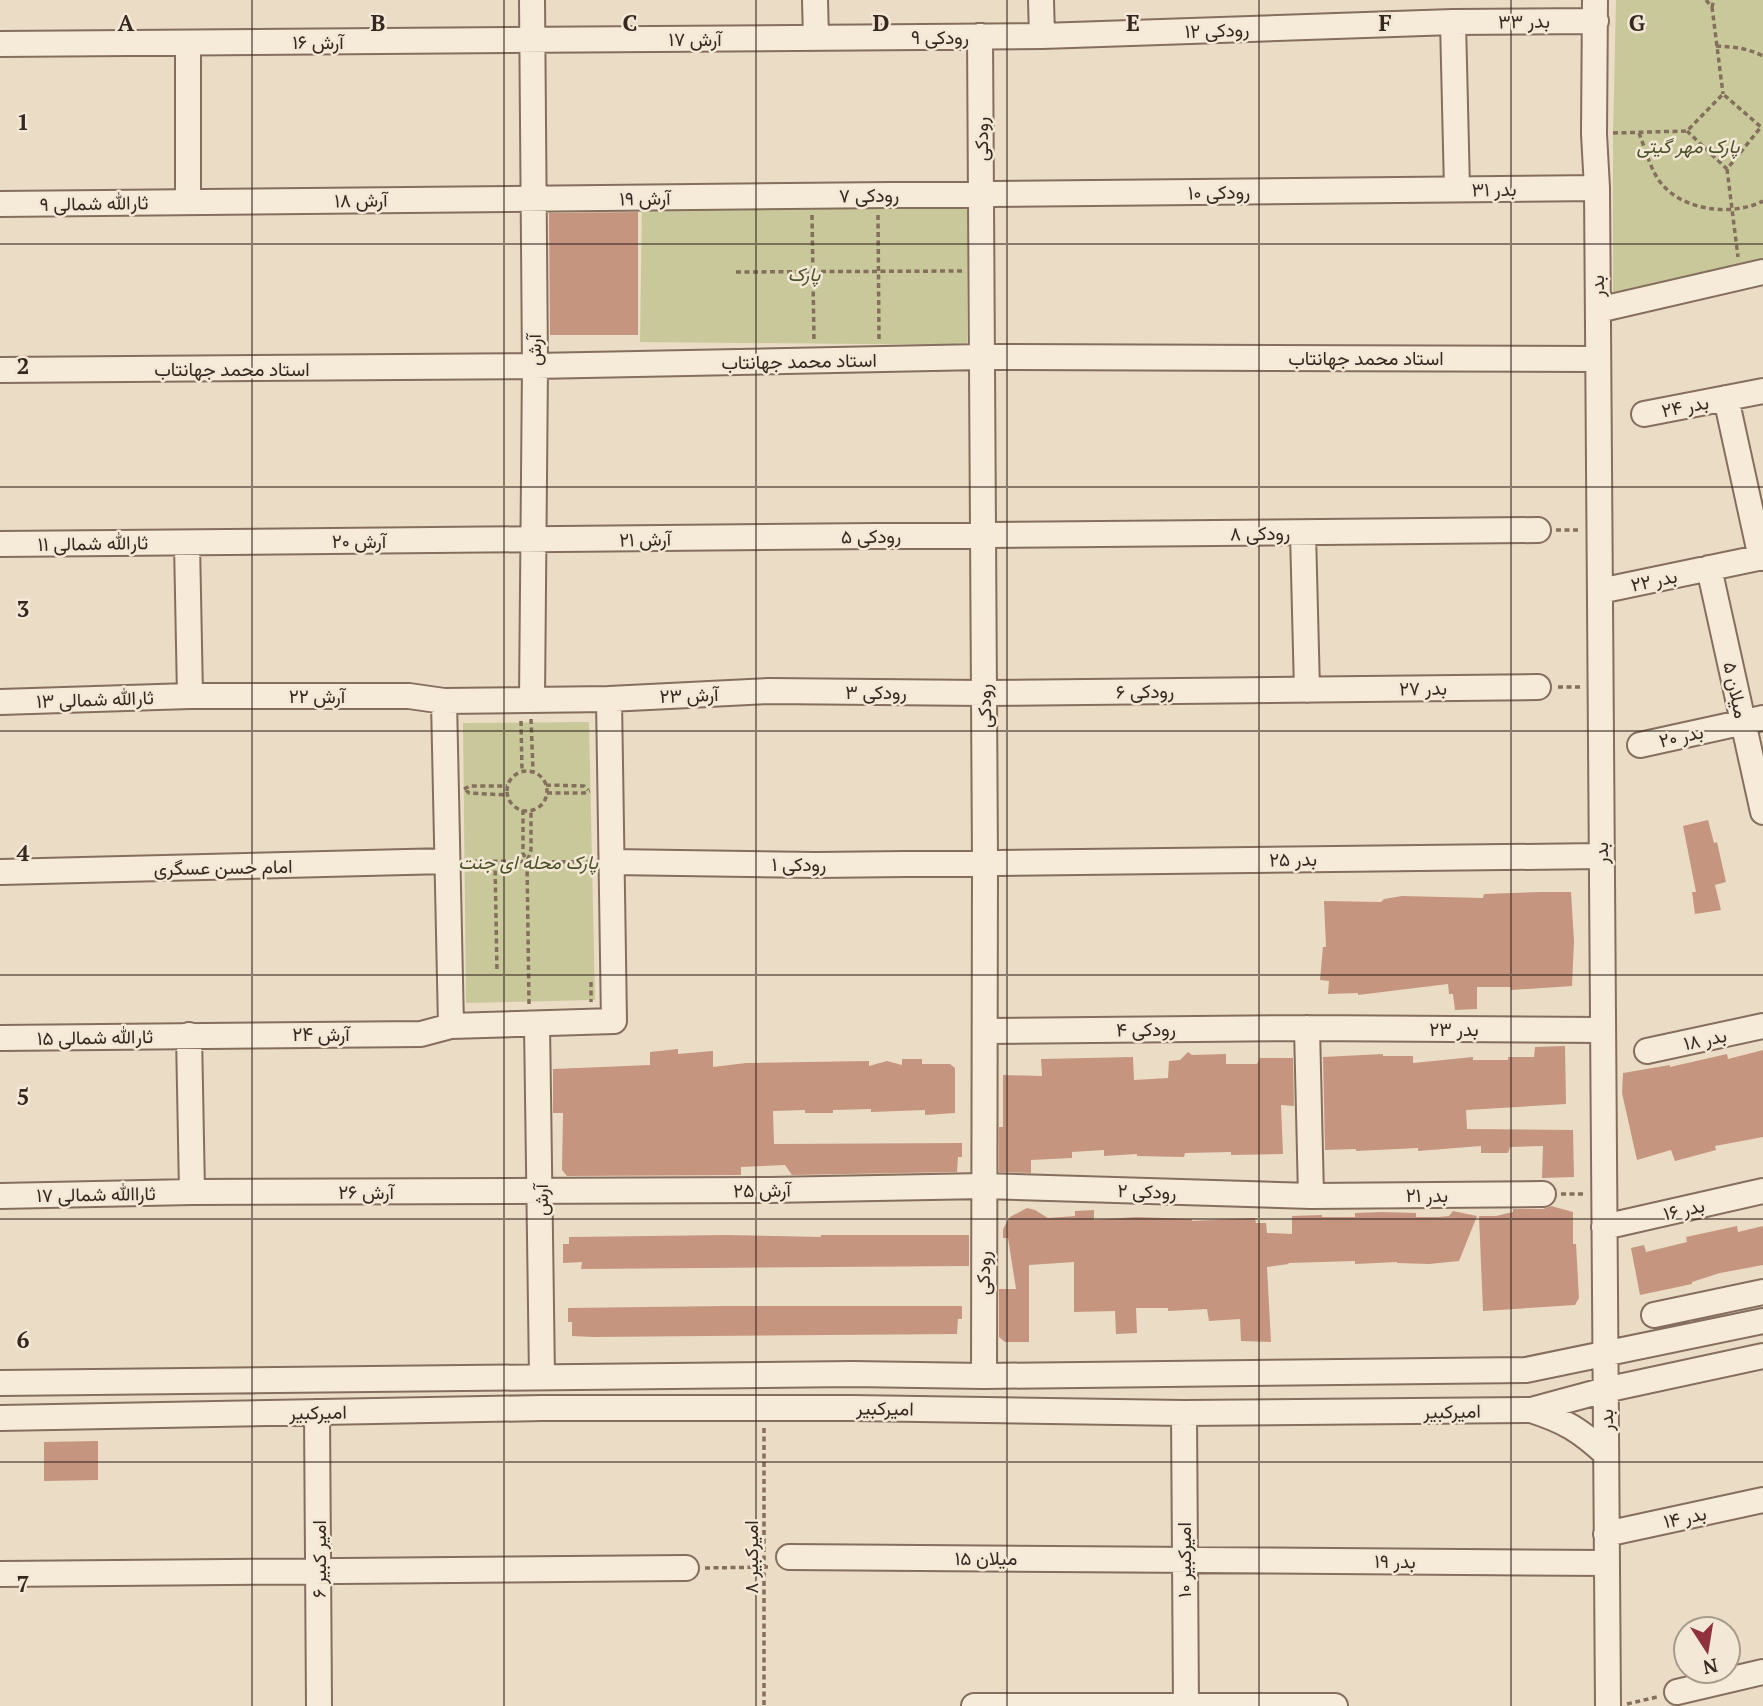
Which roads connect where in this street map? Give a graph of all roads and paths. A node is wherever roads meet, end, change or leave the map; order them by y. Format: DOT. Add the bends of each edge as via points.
graph roads {
  1 [pos="532,0"];
  2 [pos="815,0"];
  3 [pos="1041,0"];
  4 [pos="1706,0"];
  5 [pos="1714,0"];
  6 [pos="1712,7"];
  7 [pos="1595,10"];
  8 [pos="1453,22"];
  9 [pos="981,36"];
  10 [pos="1042,36"];
  11 [pos="816,38"];
  12 [pos="533,40"];
  13 [pos="188,43"];
  14 [pos="0,44"];
  15 [pos="1716,46"];
  16 [pos="1763,56"];
  17 [pos="1723,94"];
  18 [pos="1762,126"];
  19 [pos="1687,131"];
  20 [pos="1639,133"];
  21 [pos="1594,134"];
  22 [pos="1727,169"];
  23 [pos="1597,188"];
  24 [pos="1457,189"];
  25 [pos="981,194"];
  26 [pos="878,195"];
  27 [pos="757,196"];
  28 [pos="812,196"];
  29 [pos="534,199"];
  30 [pos="1763,201"];
  31 [pos="188,202"];
  32 [pos="0,204"];
  33 [pos="1732,210"];
  34 [pos="981,271"];
  35 [pos="736,272"];
  36 [pos="813,272"];
  37 [pos="879,272"];
  38 [pos="1752,274"];
  39 [pos="1598,310"];
  40 [pos="981,358"];
  41 [pos="879,359"];
  42 [pos="1598,359"];
  43 [pos="814,361"];
  44 [pos="535,366"];
  45 [pos="0,370"];
  46 [pos="1763,391"];
  47 [pos="1726,398"];
  48 [pos="1644,414"];
  49 [pos="1538,530"];
  50 [pos="1599,530"];
  51 [pos="1303,533"];
  52 [pos="982,536"];
  53 [pos="759,537"];
  54 [pos="532,540"];
  55 [pos="187,542"];
  56 [pos="0,544"];
  57 [pos="1762,557"];
  58 [pos="1709,568"];
  59 [pos="1600,592"];
  60 [pos="1538,687"];
  61 [pos="1600,687"];
  62 [pos="1307,690"];
  63 [pos="769,691"];
  64 [pos="984,693"];
  65 [pos="190,696"];
  66 [pos="532,699"];
  67 [pos="610,699"];
  68 [pos="444,701"];
  69 [pos="0,702"];
  70 [pos="1753,720"];
  71 [pos="1640,745"];
  72 [pos="522,771"];
  73 [pos="533,771"];
  74 [pos="546,785"];
  75 [pos="507,786"];
  76 [pos="589,791"];
  77 [pos="547,793"];
  78 [pos="507,795"];
  79 [pos="589,803"];
  80 [pos="523,810"];
  81 [pos="531,811"];
  82 [pos="1763,812"];
  83 [pos="590,850"];
  84 [pos="1601,856"];
  85 [pos="447,861"];
  86 [pos="495,862"];
  87 [pos="527,862"];
  88 [pos="601,862"];
  89 [pos="985,863"];
  90 [pos="0,872"];
  91 [pos="497,972"];
  92 [pos="591,979"];
  93 [pos="591,1005"];
  94 [pos="533,1024"];
  95 [pos="451,1026"];
  96 [pos="1763,1026"];
  97 [pos="1307,1028"];
  98 [pos="1601,1030"];
  99 [pos="985,1031"];
  100 [pos="189,1035"];
  101 [pos="0,1038"];
  102 [pos="1647,1051"];
  103 [pos="984,1186"];
  104 [pos="541,1191"];
  105 [pos="1763,1191"];
  106 [pos="192,1192"];
  107 [pos="1543,1194"];
  108 [pos="1604,1194"];
  109 [pos="0,1196"];
  110 [pos="1311,1196"];
  111 [pos="1604,1227"];
  112 [pos="1763,1292"];
  113 [pos="1654,1315"];
  114 [pos="1763,1321"];
  115 [pos="1603,1352"];
  116 [pos="1763,1356"];
  117 [pos="852,1374"];
  118 [pos="984,1376"];
  119 [pos="542,1377"];
  120 [pos="0,1383"];
  121 [pos="1605,1390"];
  122 [pos="852,1408"];
  123 [pos="763,1409"];
  124 [pos="1531,1410"];
  125 [pos="317,1412"];
  126 [pos="1184,1413"];
  127 [pos="0,1418"];
  128 [pos="1606,1454"];
  129 [pos="1763,1500"];
  130 [pos="1606,1534"];
  131 [pos="789,1557"];
  132 [pos="1184,1559"];
  133 [pos="1606,1563"];
  134 [pos="686,1568"];
  135 [pos="766,1568"];
  136 [pos="319,1570"];
  137 [pos="0,1574"];
  138 [pos="1763,1672"];
  139 [pos="1677,1692"];
  140 [pos="1186,1705"];
  141 [pos="319,1706"];
  142 [pos="764,1706"];
  143 [pos="974,1706"];
  144 [pos="1335,1706"];
  145 [pos="1608,1706"];
  146 [pos="1618,1706"];
  1 -- 12 [label="street, آرش"];
  2 -- 11 [label="street"];
  3 -- 10 [label="street"];
  4 -- 6 [label="path"];
  5 -- 6 [label="path"];
  6 -- 15 [label="path"];
  7 -- 8 [label="street, بدر ۳۳"];
  7 -- 21 [label="street, بدر"];
  8 -- 10 [label="street, رودکی ۱۲"];
  8 -- 24 [label="street"];
  9 -- 10 [label="street, رودکی ۱۲"];
  9 -- 11 [label="street, رودکی ۹"];
  9 -- 25 [label="street, رودکی"];
  11 -- 12 [label="street, آرش ۱۷"];
  12 -- 13 [label="street, آرش ۱۶"];
  12 -- 29 [label="street, آرش"];
  13 -- 14 [label="street, آرش ۱۶"];
  13 -- 31 [label="street"];
  15 -- 16 [label="path" via="1738,47"];
  15 -- 17 [label="path"];
  17 -- 18 [label="path"];
  17 -- 19 [label="path"];
  18 -- 22 [label="path"];
  19 -- 20 [label="path"];
  19 -- 22 [label="path"];
  20 -- 21 [label="path"];
  20 -- 33 [label="path" via="1658,180 1675,195 1713,210"];
  21 -- 23 [label="street, بدر"];
  22 -- 33 [label="path"];
  23 -- 24 [label="street, بدر ۳۱"];
  23 -- 39 [label="street, بدر"];
  24 -- 25 [label="street, رودکی ۱۰"];
  25 -- 26 [label="street, رودکی ۷"];
  25 -- 34 [label="street, رودکی"];
  26 -- 28 [label="street, رودکی ۷"];
  26 -- 37 [label="path"];
  27 -- 28 [label="street, رودکی ۷"];
  27 -- 29 [label="street, آرش ۱۹"];
  28 -- 36 [label="path"];
  29 -- 31 [label="street, آرش ۱۸"];
  29 -- 44 [label="street, آرش"];
  30 -- 33 [label="path"];
  31 -- 32 [label="street, ثارالله شمالی ۹"];
  33 -- 38 [label="path"];
  34 -- 37 [label="path"];
  34 -- 40 [label="street, رودکی"];
  35 -- 36 [label="path"];
  36 -- 37 [label="path"];
  36 -- 43 [label="path"];
  37 -- 41 [label="path"];
  38 -- 39 [label="street"];
  39 -- 42 [label="street, بدر"];
  40 -- 41 [label="street, استاد محمد جهانتاب"];
  40 -- 42 [label="street, استاد محمد جهانتاب"];
  40 -- 52 [label="street, رودکی"];
  41 -- 43 [label="street, استاد محمد جهانتاب"];
  42 -- 50 [label="street, بدر"];
  43 -- 44 [label="street, استاد محمد جهانتاب"];
  44 -- 45 [label="street, استاد محمد جهانتاب"];
  44 -- 54 [label="street, آرش"];
  46 -- 47 [label="street, بدر ۲۴"];
  47 -- 48 [label="street, بدر ۲۴"];
  47 -- 57 [label="street"];
  49 -- 50 [label="path"];
  49 -- 51 [label="street, رودکی ۸"];
  50 -- 59 [label="street, بدر"];
  51 -- 52 [label="street, رودکی ۸"];
  51 -- 62 [label="street"];
  52 -- 53 [label="street, رودکی ۵"];
  52 -- 64 [label="street, رودکی"];
  53 -- 54 [label="street, آرش ۲۱"];
  54 -- 55 [label="street, آرش ۲۰"];
  54 -- 66 [label="street, آرش"];
  55 -- 56 [label="street, ثارالله شمالی ۱۱"];
  55 -- 65 [label="street"];
  57 -- 58 [label="street, بدر ۲۲"];
  58 -- 59 [label="street, بدر ۲۲"];
  58 -- 70 [label="street, میلان ۵"];
  59 -- 61 [label="street, بدر"];
  60 -- 61 [label="path"];
  60 -- 62 [label="street, بدر ۲۷"];
  61 -- 84 [label="street, بدر"];
  62 -- 64 [label="street, رودکی ۶"];
  63 -- 64 [label="street, رودکی ۳"];
  63 -- 67 [label="street, آرش ۲۳"];
  64 -- 89 [label="street, رودکی"];
  65 -- 68 [label="street, آرش ۲۲" via="409,695"];
  65 -- 69 [label="street, ثارالله شمالی ۱۳"];
  66 -- 67 [label="street, آرش ۲۳"];
  66 -- 68 [label="street, آرش ۲۲"];
  67 -- 88 [label="street"];
  68 -- 85 [label="street"];
  70 -- 71 [label="street, بدر ۲۰"];
  70 -- 82 [label="street, میلان ۵"];
  72 -- 73 [label="path"];
  72 -- 73 [label="path" via="522,720 526,716 531,720"];
  72 -- 75 [label="path"];
  73 -- 74 [label="path"];
  74 -- 76 [label="path" via="584,786"];
  74 -- 77 [label="path"];
  75 -- 78 [label="path"];
  75 -- 78 [label="path" via="465,789"];
  76 -- 77 [label="path"];
  76 -- 79 [label="path"];
  77 -- 81 [label="path" via="543,803"];
  78 -- 80 [label="path"];
  80 -- 81 [label="path"];
  80 -- 87 [label="path"];
  81 -- 87 [label="path"];
  83 -- 88 [label="path"];
  84 -- 89 [label="street, بدر ۲۵"];
  84 -- 98 [label="street, بدر"];
  85 -- 86 [label="path"];
  85 -- 90 [label="street, امام حسن عسگری"];
  85 -- 95 [label="street"];
  86 -- 87 [label="path"];
  86 -- 91 [label="path"];
  87 -- 88 [label="path"];
  87 -- 94 [label="path"];
  88 -- 89 [label="street, رودکی ۱"];
  88 -- 94 [label="street, آرش ۲۴" via="614,1021"];
  89 -- 99 [label="street, رودکی"];
  92 -- 93 [label="path"];
  94 -- 95 [label="street, آرش ۲۴"];
  94 -- 104 [label="street, آرش"];
  95 -- 100 [label="street, آرش ۲۴" via="421,1034"];
  96 -- 102 [label="street, بدر ۱‍۸"];
  97 -- 98 [label="street, بدر ۲۳"];
  97 -- 99 [label="street, رودکی ۴"];
  97 -- 110 [label="street"];
  98 -- 108 [label="street, بدر"];
  99 -- 103 [label="street, رودکی"];
  100 -- 101 [label="street, ثارالله شمالی ۱۵"];
  100 -- 106 [label="street"];
  103 -- 104 [label="street, آرش ۲۵"];
  103 -- 110 [label="street, رودکی ۲"];
  103 -- 118 [label="street, رودکی"];
  104 -- 106 [label="street, آرش ۲۶"];
  104 -- 119 [label="street, آرش"];
  105 -- 111 [label="street, بدر ۱۶"];
  106 -- 109 [label="street, ثاراالله شمالی ۱۷"];
  107 -- 108 [label="path"];
  107 -- 110 [label="street, بدر ۲۱"];
  108 -- 111 [label="street, بدر"];
  111 -- 115 [label="street, بدر"];
  112 -- 113 [label="street"];
  114 -- 115 [label="street, امیرکبیر"];
  115 -- 118 [label="street, امیرکبیر" via="1526,1370"];
  115 -- 121 [label="street, بدر"];
  116 -- 121 [label="street, امیرکبیر"];
  117 -- 118 [label="street, امیرکبیر"];
  117 -- 119 [label="street, امیرکبیر"];
  117 -- 122 [label="street"];
  119 -- 120 [label="street, امیرکبیر"];
  121 -- 124 [label="street, امیرکبیر"];
  121 -- 128 [label="street, بدر"];
  122 -- 123 [label="street, امیرکبیر"];
  122 -- 126 [label="street, امیرکبیر"];
  123 -- 125 [label="street, امیرکبیر"];
  123 -- 135 [label="path, امیرکبیر ۸"];
  124 -- 126 [label="street, امیرکبیر"];
  124 -- 128 [label="street" via="1563,1421"];
  125 -- 127 [label="street, امیرکبیر"];
  125 -- 136 [label="street, امیر کبیر ۶"];
  126 -- 132 [label="street, امیرکبیر ۱۰"];
  128 -- 130 [label="street, بدر"];
  129 -- 130 [label="street, بدر ۱۴"];
  130 -- 133 [label="street, بدر"];
  131 -- 132 [label="street, میلان ۱۵"];
  131 -- 135 [label="path"];
  132 -- 133 [label="street, بدر ۱۹"];
  132 -- 140 [label="street, امیرکبیر ۱۰"];
  133 -- 145 [label="street, بدر"];
  134 -- 135 [label="path"];
  134 -- 136 [label="street"];
  135 -- 142 [label="path, امیرکبیر ۸"];
  136 -- 137 [label="street"];
  136 -- 141 [label="street, امیر کبیر ۶"];
  138 -- 139 [label="street"];
  139 -- 146 [label="path"];
  140 -- 143 [label="street"];
  140 -- 144 [label="street"];
}
